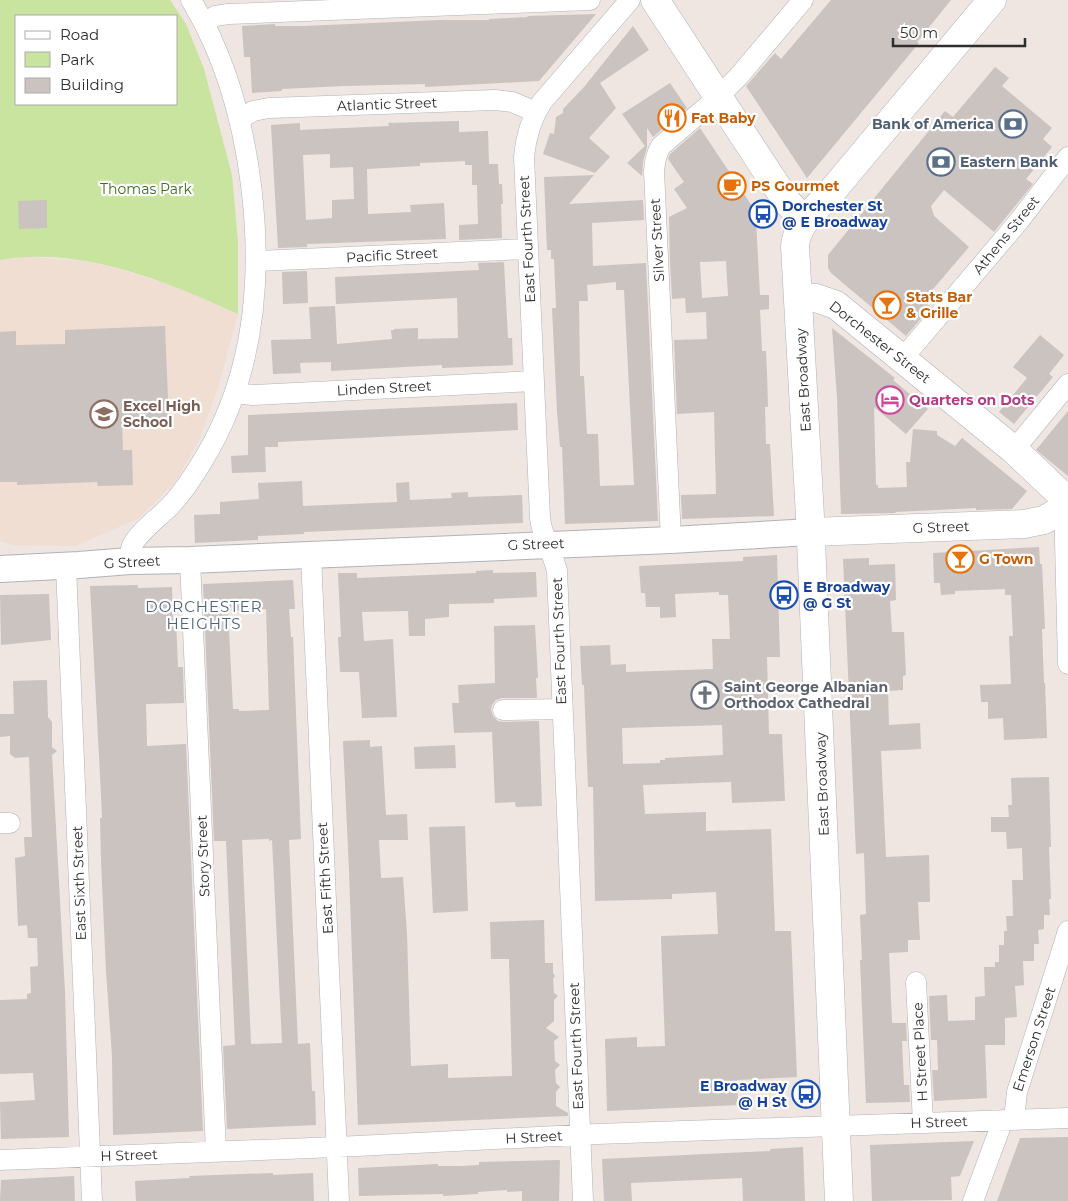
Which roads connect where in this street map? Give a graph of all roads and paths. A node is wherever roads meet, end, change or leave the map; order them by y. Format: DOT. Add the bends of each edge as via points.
graph roads {
  1 [pos="191,0"];
  2 [pos="591,0"];
  3 [pos="655,0"];
  4 [pos="803,0"];
  5 [pos="992,0"];
  6 [pos="625,6"];
  7 [pos="204,24"];
  8 [pos="718,97"];
  9 [pos="536,112"];
  10 [pos="240,119"];
  11 [pos="1068,157"];
  12 [pos="804,220"];
  13 [pos="527,249"];
  14 [pos="257,261"];
  15 [pos="799,297"];
  16 [pos="902,358"];
  17 [pos="534,381"];
  18 [pos="1068,384"];
  19 [pos="236,393"];
  20 [pos="1014,450"];
  21 [pos="1068,500"];
  22 [pos="1068,506"];
  23 [pos="1068,511"];
  24 [pos="811,532"];
  25 [pos="671,540"];
  26 [pos="546,544"];
  27 [pos="311,555"];
  28 [pos="190,560"];
  29 [pos="130,561"];
  30 [pos="66,566"];
  31 [pos="0,568"];
  32 [pos="1068,664"];
  33 [pos="562,709"];
  34 [pos="503,710"];
  35 [pos="1068,931"];
  36 [pos="916,982"];
  37 [pos="1068,1118"];
  38 [pos="1010,1120"];
  39 [pos="923,1123"];
  40 [pos="836,1126"];
  41 [pos="579,1135"];
  42 [pos="337,1147"];
  43 [pos="216,1152"];
  44 [pos="90,1156"];
  45 [pos="0,1160"];
  46 [pos="92,1201"];
  47 [pos="340,1201"];
  48 [pos="583,1201"];
  49 [pos="839,1201"];
  50 [pos="973,1201"];
  1 -- 7 [label="street"];
  2 -- 6 [label="street"];
  2 -- 7 [label="street" via="228,14 215,16"];
  3 -- 8 [label="main road"];
  4 -- 8 [label="street, Silver Street"];
  5 -- 12 [label="main road" via="828,196"];
  6 -- 9 [label="street, East Fourth Street"];
  7 -- 10 [label="street" via="219,55"];
  8 -- 12 [label="main road" via="787,202"];
  8 -- 25 [label="street, Silver Street" via="661,146 655,161"];
  9 -- 10 [label="street, Atlantic Street" via="495,100 269,108 253,111"];
  9 -- 13 [label="street, East Fourth Street" via="528,132 524,157"];
  10 -- 14 [label="street" via="251,187"];
  11 -- 16 [label="street, Athens Street" via="1019,221"];
  12 -- 15 [label="main road, East Broadway" via="794,246"];
  13 -- 14 [label="street, Pacific Street"];
  13 -- 17 [label="street, East Fourth Street"];
  14 -- 19 [label="street" via="251,330"];
  15 -- 16 [label="main road, Dorchester Street" via="816,298 836,305"];
  15 -- 24 [label="main road, East Broadway"];
  16 -- 20 [label="main road, Dorchester Street"];
  17 -- 19 [label="street, Linden Street" via="253,395"];
  17 -- 26 [label="street, East Fourth Street" via="540,518"];
  18 -- 20 [label="street"];
  19 -- 29 [label="street" via="203,461 172,504 136,540"];
  20 -- 21 [label="main road, Dorchester Street"];
  22 -- 24 [label="main road, G Street" via="1044,520 1024,524"];
  23 -- 32 [label="street" via="1065,522"];
  24 -- 25 [label="street, G Street"];
  24 -- 40 [label="main road, East Broadway"];
  25 -- 26 [label="street, G Street"];
  26 -- 27 [label="street, G Street"];
  26 -- 33 [label="street, East Fourth Street" via="557,571"];
  27 -- 28 [label="street, G Street"];
  27 -- 42 [label="street, East Fifth Street"];
  28 -- 29 [label="street, G Street"];
  28 -- 43 [label="street, Story Street"];
  29 -- 30 [label="street, G Street"];
  30 -- 31 [label="street, G Street"];
  30 -- 44 [label="street, East Sixth Street"];
  33 -- 34 [label="street"];
  33 -- 41 [label="street, East Fourth Street"];
  35 -- 38 [label="street, Emerson Street"];
  36 -- 39 [label="street, H Street Place"];
  37 -- 38 [label="street, H Street"];
  38 -- 39 [label="street, H Street"];
  38 -- 50 [label="street, Emerson Street"];
  39 -- 40 [label="street, H Street"];
  40 -- 41 [label="street, H Street"];
  40 -- 49 [label="main road, East Broadway"];
  41 -- 42 [label="street, H Street"];
  41 -- 48 [label="street, East Fourth Street"];
  42 -- 43 [label="street, H Street"];
  42 -- 47 [label="street, East Fifth Street"];
  43 -- 44 [label="street, H Street"];
  44 -- 45 [label="street, H Street"];
  44 -- 46 [label="street, East Sixth Street"];
}
